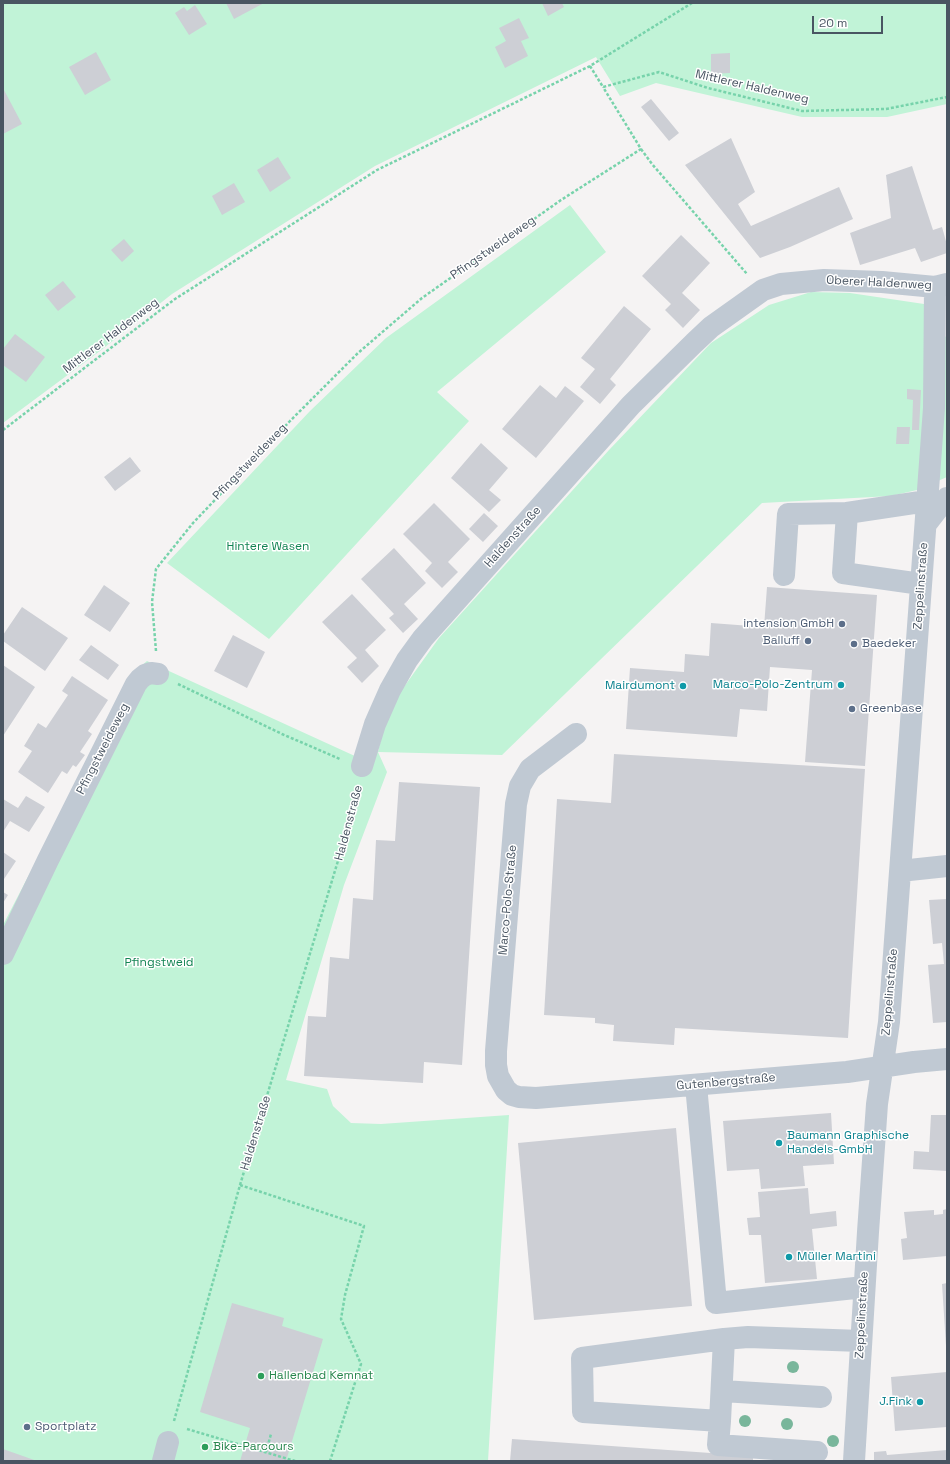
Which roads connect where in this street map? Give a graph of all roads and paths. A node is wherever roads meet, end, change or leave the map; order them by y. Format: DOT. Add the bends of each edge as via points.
graph roads {
  1 [pos="692,3"];
  2 [pos="590,66"];
  3 [pos="603,87"];
  4 [pos="947,97"];
  5 [pos="641,149"];
  6 [pos="941,285"];
  7 [pos="763,290"];
  8 [pos="3,430"];
  9 [pos="937,500"];
  10 [pos="847,513"];
  11 [pos="784,575"];
  12 [pos="921,584"];
  13 [pos="158,674"];
  14 [pos="576,734"];
  15 [pos="362,766"];
  16 [pos="947,866"];
  17 [pos="900,871"];
  18 [pos="3,954"];
  19 [pos="947,1059"];
  20 [pos="883,1066"];
  21 [pos="696,1085"];
  22 [pos="506,1090"];
  23 [pos="240,1185"];
  24 [pos="864,1286"];
  25 [pos="724,1339"];
  26 [pos="861,1341"];
  27 [pos="722,1391"];
  28 [pos="821,1397"];
  29 [pos="720,1421"];
  30 [pos="272,1434"];
  31 [pos="168,1443"];
  32 [pos="266,1452"];
  33 [pos="817,1452"];
  34 [pos="295,1461"];
  35 [pos="330,1461"];
  36 [pos="854,1461"];
  1 -- 2 [label="path, Mittlerer Haldenweg"];
  2 -- 3 [label="path"];
  2 -- 8 [label="path, Mittlerer Haldenweg" via="377,170 175,299"];
  3 -- 4 [label="path, Mittlerer Haldenweg" via="660,72 708,88 802,111 886,109"];
  3 -- 5 [label="path"];
  5 -- 7 [label="path"];
  5 -- 13 [label="path, Pfingstweideweg" via="561,200 422,298 358,353 192,522 156,569 152,602"];
  6 -- 7 [label="street, Oberer Haldenweg" via="824,280 781,284"];
  6 -- 9 [label="street" via="934,408"];
  7 -- 15 [label="street, Haldenstraße" via="711,327 637,400 423,638 390,690 375,724"];
  9 -- 10 [label="street"];
  9 -- 12 [label="street, Zeppelinstraße" via="943,502 926,524"];
  10 -- 11 [label="street" via="788,514"];
  10 -- 12 [label="street" via="843,573"];
  12 -- 17 [label="street, Zeppelinstraße"];
  13 -- 15 [label="path" via="282,734"];
  13 -- 18 [label="street, Pfingstweideweg" via="145,675 136,684"];
  14 -- 22 [label="street, Marco-Polo-Straße" via="530,769 520,786 516,804 496,1051 498,1076"];
  15 -- 23 [label="path, Haldenstraße" via="359,794"];
  16 -- 17 [label="street"];
  17 -- 20 [label="street, Zeppelinstraße" via="889,1022"];
  19 -- 20 [label="street, Gutenbergstraße"];
  20 -- 21 [label="street, Gutenbergstraße" via="847,1072"];
  20 -- 24 [label="street, Zeppelinstraße" via="877,1104"];
  21 -- 22 [label="street, Gutenbergstraße" via="536,1098 519,1097"];
  21 -- 24 [label="street" via="716,1304"];
  23 -- 31 [label="path, Haldenstraße"];
  23 -- 35 [label="path" via="364,1226 341,1319 361,1364"];
  24 -- 26 [label="street, Zeppelinstraße"];
  25 -- 26 [label="street" via="748,1337"];
  25 -- 27 [label="street"];
  25 -- 29 [label="street" via="582,1358 583,1412"];
  26 -- 36 [label="street, Zeppelinstraße"];
  27 -- 28 [label="street"];
  27 -- 29 [label="street"];
  29 -- 33 [label="street" via="718,1445"];
  30 -- 32 [label="path"];
  31 -- 32 [label="path"];
  32 -- 34 [label="path"];
}
